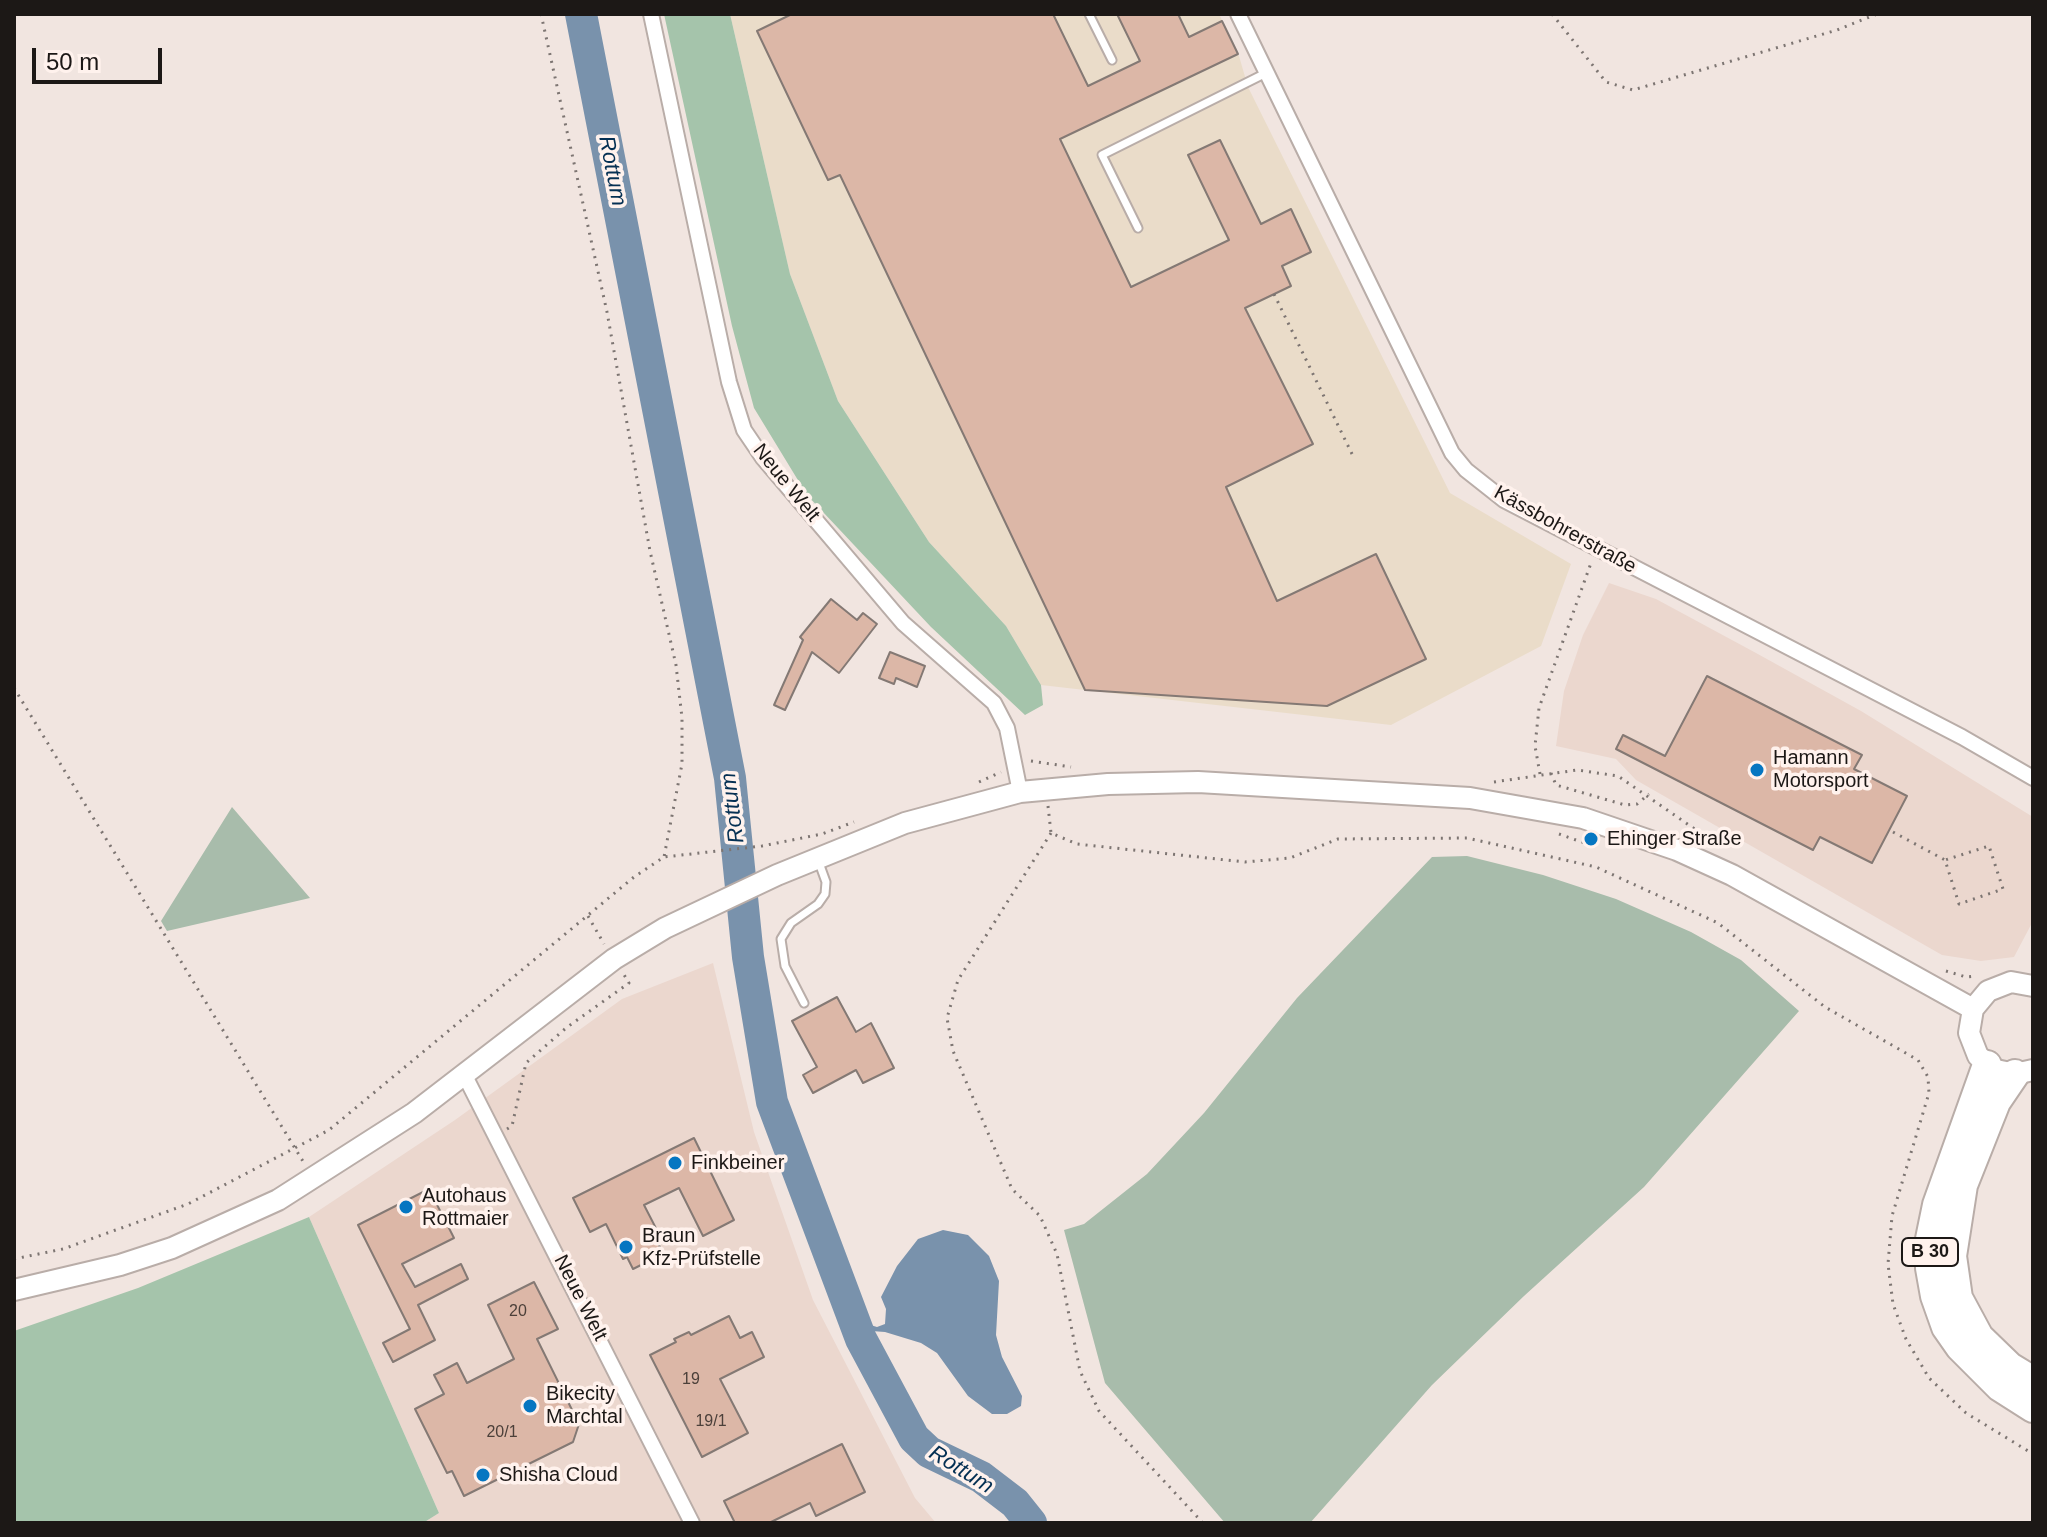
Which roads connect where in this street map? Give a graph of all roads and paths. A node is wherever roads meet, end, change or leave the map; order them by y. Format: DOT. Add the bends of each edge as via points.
graph roads {
  1 [pos="541,14"];
  2 [pos="651,14"];
  3 [pos="1089,14"];
  4 [pos="1238,14"];
  5 [pos="1552,14"];
  6 [pos="1877,14"];
  7 [pos="1112,60"];
  8 [pos="1266,73"];
  9 [pos="1138,228"];
  10 [pos="1274,294"];
  11 [pos="1353,456"];
  12 [pos="1597,549"];
  13 [pos="14,688"];
  14 [pos="1016,766"];
  15 [pos="1075,768"];
  16 [pos="1551,773"];
  17 [pos="1540,774"];
  18 [pos="2033,778"];
  19 [pos="1482,781"];
  20 [pos="979,782"];
  21 [pos="1045,788"];
  22 [pos="1020,792"];
  23 [pos="1649,794"];
  24 [pos="863,818"];
  25 [pos="1893,832"];
  26 [pos="1051,833"];
  27 [pos="664,857"];
  28 [pos="1737,857"];
  29 [pos="817,858"];
  30 [pos="1945,860"];
  31 [pos="588,916"];
  32 [pos="614,959"];
  33 [pos="1941,969"];
  34 [pos="1989,975"];
  35 [pos="2033,986"];
  36 [pos="804,1003"];
  37 [pos="1973,1009"];
  38 [pos="1987,1065"];
  39 [pos="2024,1072"];
  40 [pos="464,1074"];
  41 [pos="497,1134"];
  42 [pos="295,1149"];
  43 [pos="14,1259"];
  44 [pos="14,1290"];
  45 [pos="2033,1381"];
  46 [pos="2033,1408"];
  47 [pos="2033,1454"];
  48 [pos="692,1523"];
  49 [pos="1203,1523"];
  1 -- 27 [label="path" via="607,312 676,665 682,764"];
  2 -- 14 [label="street, Neue Welt" via="729,382 744,430 903,623 994,703 1007,728"];
  3 -- 7 [label="lane"];
  4 -- 8 [label="street, Kässbohrerstraße"];
  5 -- 6 [label="path" via="1606,82 1633,90"];
  8 -- 9 [label="lane" via="1102,155"];
  8 -- 12 [label="street, Kässbohrerstraße" via="1452,453 1504,500"];
  10 -- 11 [label="path"];
  12 -- 17 [label="path" via="1539,708 1535,746"];
  12 -- 18 [label="street, Kässbohrerstraße"];
  13 -- 42 [label="path"];
  14 -- 15 [label="path" via="1031,761"];
  14 -- 20 [label="path"];
  14 -- 22 [label="street, Neue Welt"];
  16 -- 17 [label="path"];
  16 -- 23 [label="path" via="1577,770 1618,776"];
  16 -- 23 [label="path" via="1556,785 1625,805 1637,804"];
  17 -- 19 [label="path"];
  21 -- 22 [label="main road"];
  21 -- 26 [label="path"];
  21 -- 37 [label="main road" via="1198,782 1470,798 1583,818 1732,875"];
  22 -- 29 [label="main road" via="905,823"];
  23 -- 28 [label="path"];
  24 -- 27 [label="path" via="822,834 762,846"];
  25 -- 30 [label="path"];
  26 -- 47 [label="path" via="1077,844 1245,862 1290,858 1338,839 1467,838 1596,867 1718,923 1825,1007 1918,1060 1928,1077 1929,1093 1892,1216 1888,1264 1893,1304 1929,1378 1966,1413"];
  26 -- 49 [label="path" via="958,980 947,1018 953,1051 1012,1189 1040,1216 1057,1254 1080,1371 1099,1411"];
  27 -- 31 [label="path"];
  29 -- 32 [label="main road" via="712,905"];
  29 -- 36 [label="lane" via="825,894 791,923 781,939 785,966"];
  30 -- 30 [label="path" via="1989,846 2003,889 1959,904"];
  31 -- 32 [label="path"];
  31 -- 42 [label="path" via="329,1130"];
  32 -- 40 [label="main road"];
  32 -- 41 [label="path" via="629,983 526,1063 512,1126"];
  33 -- 34 [label="path" via="1966,977"];
  35 -- 37 [label="main road" via="1999,985"];
  37 -- 38 [label="main road" via="1969,1033"];
  38 -- 39 [label="main road"];
  38 -- 46 [label="highway, B 30" via="1937,1205 1930,1268 1942,1317 1960,1347 1989,1378"];
  39 -- 45 [label="highway" via="1996,1102 1963,1185 1952,1256 1958,1298 1979,1337"];
  40 -- 41 [label="street, Neue Welt"];
  40 -- 44 [label="main road" via="341,1163 226,1225 120,1265"];
  41 -- 48 [label="street, Neue Welt"];
  42 -- 43 [label="path" via="188,1204 63,1249"];
}
